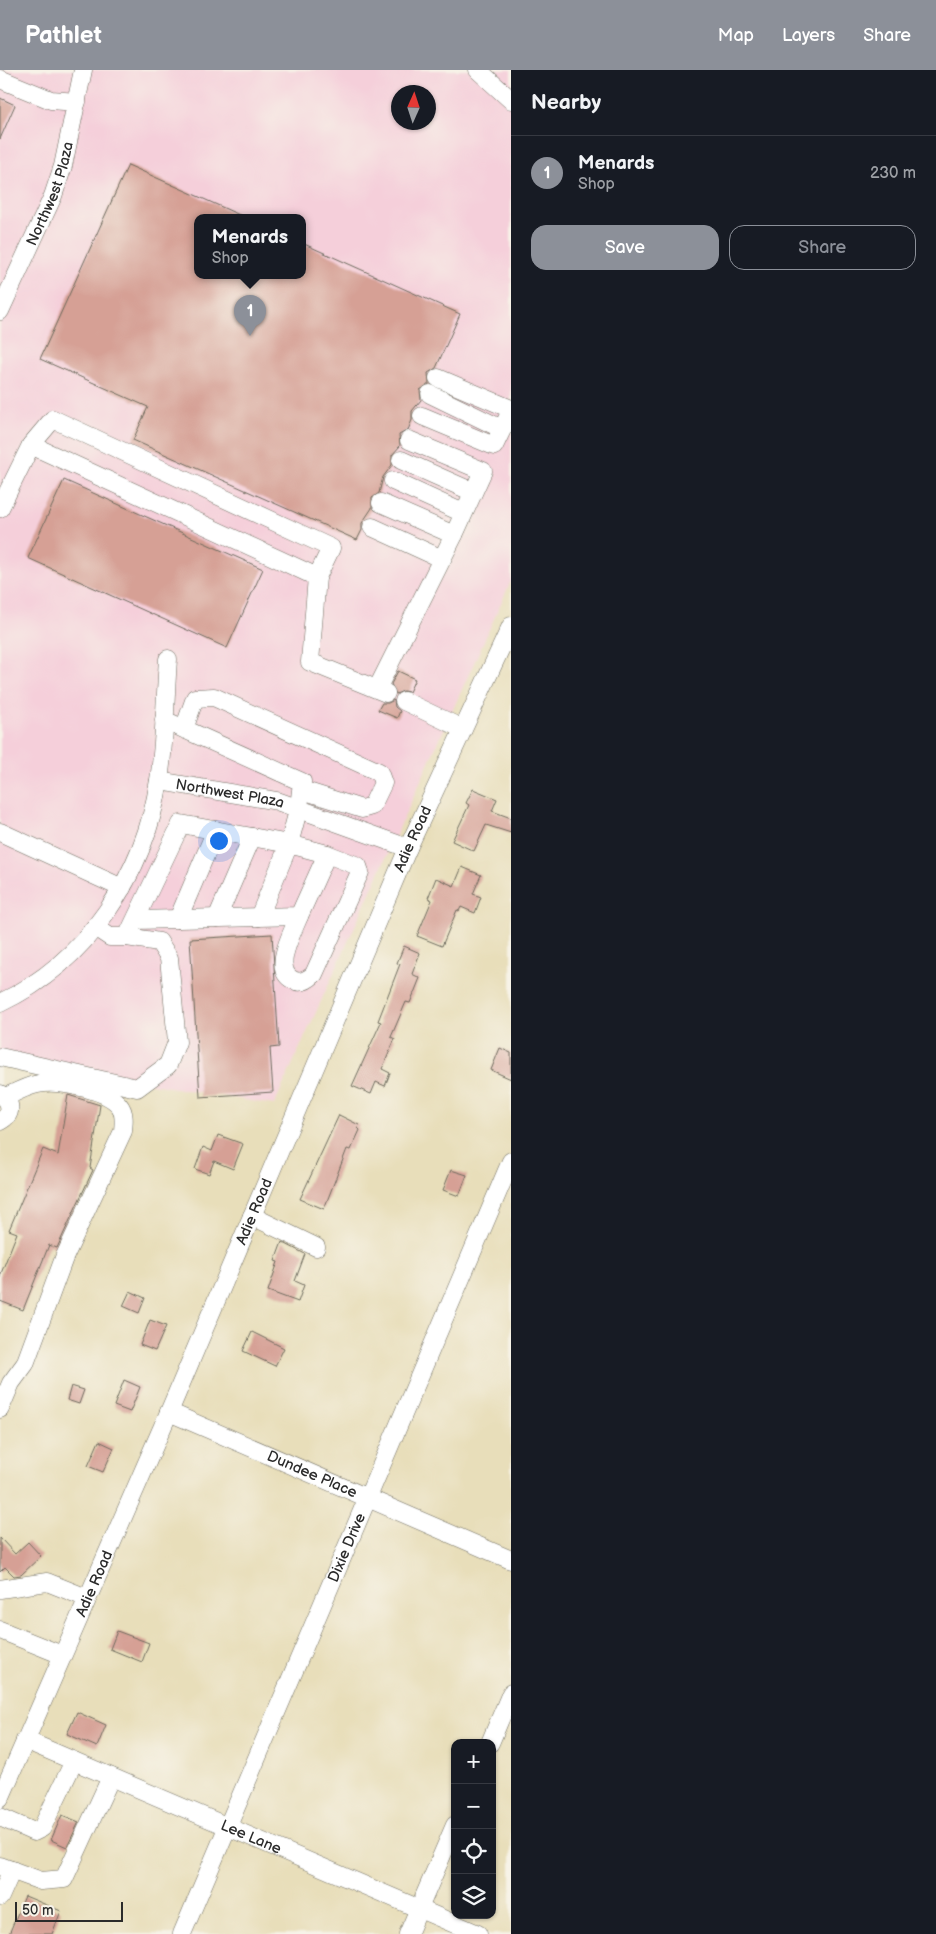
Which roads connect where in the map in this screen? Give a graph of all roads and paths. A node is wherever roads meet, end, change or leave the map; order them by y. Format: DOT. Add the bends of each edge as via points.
graph roads {
  1 [pos="83,70"];
  2 [pos="478,70"];
  3 [pos="0,79"];
  4 [pos="511,100"];
  5 [pos="77,102"];
  6 [pos="0,312"];
  7 [pos="438,378"];
  8 [pos="430,394"];
  9 [pos="511,410"];
  10 [pos="422,416"];
  11 [pos="502,429"];
  12 [pos="409,440"];
  13 [pos="31,445"];
  14 [pos="494,446"];
  15 [pos="401,460"];
  16 [pos="483,471"];
  17 [pos="393,481"];
  18 [pos="473,492"];
  19 [pos="381,503"];
  20 [pos="0,508"];
  21 [pos="463,513"];
  22 [pos="372,527"];
  23 [pos="454,535"];
  24 [pos="442,559"];
  25 [pos="317,577"];
  26 [pos="511,626"];
  27 [pos="168,659"];
  28 [pos="404,701"];
  29 [pos="164,720"];
  30 [pos="184,729"];
  31 [pos="463,729"];
  32 [pos="158,781"];
  33 [pos="301,799"];
  34 [pos="216,830"];
  35 [pos="0,832"];
  36 [pos="252,837"];
  37 [pos="289,844"];
  38 [pos="408,848"];
  39 [pos="328,854"];
  40 [pos="122,888"];
  41 [pos="299,916"];
  42 [pos="259,917"];
  43 [pos="217,918"];
  44 [pos="178,919"];
  45 [pos="136,920"];
  46 [pos="95,927"];
  47 [pos="127,937"];
  48 [pos="0,1003"];
  49 [pos="0,1057"];
  50 [pos="3,1096"];
  51 [pos="0,1121"];
  52 [pos="510,1168"];
  53 [pos="252,1216"];
  54 [pos="316,1247"];
  55 [pos="0,1409"];
  56 [pos="169,1412"];
  57 [pos="367,1498"];
  58 [pos="511,1560"];
  59 [pos="0,1589"];
  60 [pos="87,1598"];
  61 [pos="0,1630"];
  62 [pos="62,1655"];
  63 [pos="511,1694"];
  64 [pos="492,1739"];
  65 [pos="25,1740"];
  66 [pos="74,1761"];
  67 [pos="111,1777"];
  68 [pos="0,1799"];
  69 [pos="0,1817"];
  70 [pos="228,1826"];
  71 [pos="453,1829"];
  72 [pos="6,1868"];
  73 [pos="0,1897"];
  74 [pos="419,1909"];
  75 [pos="182,1934"];
  76 [pos="408,1934"];
  77 [pos="478,1934"];
  1 -- 5 [label="street, Northwest Plaza"];
  2 -- 4 [label="street"];
  3 -- 5 [label="street" via="50,100"];
  5 -- 6 [label="street, Northwest Plaza" via="53,196"];
  7 -- 9 [label="street"];
  8 -- 11 [label="street"];
  9 -- 11 [label="street"];
  10 -- 14 [label="street"];
  11 -- 14 [label="street"];
  12 -- 16 [label="street"];
  13 -- 20 [label="street"];
  13 -- 25 [label="street"];
  13 -- 25 [label="street" via="53,419 62,423 331,548"];
  14 -- 16 [label="street"];
  15 -- 18 [label="street"];
  16 -- 18 [label="street"];
  17 -- 21 [label="street"];
  18 -- 21 [label="street"];
  19 -- 23 [label="street"];
  21 -- 23 [label="street"];
  22 -- 24 [label="street"];
  23 -- 24 [label="street"];
  24 -- 25 [label="street" via="382,691 310,662"];
  26 -- 31 [label="street, Adie Road"];
  27 -- 29 [label="street"];
  28 -- 31 [label="street"];
  29 -- 30 [label="street"];
  29 -- 32 [label="street"];
  30 -- 33 [label="street" via="302,782"];
  30 -- 33 [label="street" via="196,698 214,697 378,772 383,783 372,806 362,809"];
  31 -- 38 [label="street, Adie Road"];
  32 -- 33 [label="street, Northwest Plaza" via="256,796"];
  32 -- 40 [label="street, Northwest Plaza" via="145,839"];
  33 -- 37 [label="street"];
  33 -- 38 [label="street, Northwest Plaza"];
  34 -- 36 [label="street"];
  34 -- 44 [label="street"];
  34 -- 45 [label="street" via="181,824"];
  35 -- 40 [label="street"];
  36 -- 37 [label="street"];
  36 -- 43 [label="street"];
  37 -- 39 [label="street"];
  37 -- 42 [label="street"];
  38 -- 53 [label="street, Adie Road"];
  39 -- 41 [label="street"];
  39 -- 41 [label="street" via="358,866 360,872 314,974 307,981 296,981 287,976 283,968 285,951"];
  40 -- 46 [label="street, Northwest Plaza"];
  41 -- 42 [label="street"];
  42 -- 43 [label="street"];
  43 -- 44 [label="street"];
  44 -- 45 [label="street"];
  45 -- 47 [label="street"];
  46 -- 47 [label="street" via="110,937"];
  46 -- 48 [label="street, Northwest Plaza" via="55,968"];
  47 -- 49 [label="street" via="160,942 169,958 177,1042 168,1065 137,1088"];
  50 -- 51 [label="street" via="9,1101 9,1111"];
  50 -- 55 [label="street" via="40,1083 97,1091 119,1105 124,1114 123,1131 64,1258 25,1364 11,1384"];
  52 -- 57 [label="street, Dixie Drive"];
  53 -- 54 [label="street"];
  53 -- 56 [label="street, Adie Road"];
  56 -- 57 [label="street, Dundee Place"];
  56 -- 60 [label="street, Adie Road"];
  57 -- 58 [label="street, Dundee Place"];
  57 -- 70 [label="street, Dixie Drive"];
  59 -- 60 [label="street" via="48,1582"];
  60 -- 62 [label="street, Adie Road"];
  61 -- 62 [label="street"];
  62 -- 65 [label="street, Adie Road"];
  63 -- 64 [label="street"];
  65 -- 66 [label="street, Lee Lane"];
  65 -- 68 [label="street, Adie Road"];
  66 -- 67 [label="street, Lee Lane"];
  66 -- 69 [label="street" via="42,1828 34,1832"];
  67 -- 70 [label="street, Lee Lane"];
  67 -- 72 [label="street" via="64,1879 41,1881"];
  70 -- 74 [label="street, Lee Lane"];
  70 -- 75 [label="street, Dixie Drive"];
  71 -- 74 [label="street"];
  72 -- 73 [label="street"];
  74 -- 76 [label="street"];
  74 -- 77 [label="street, Lee Lane"];
}
